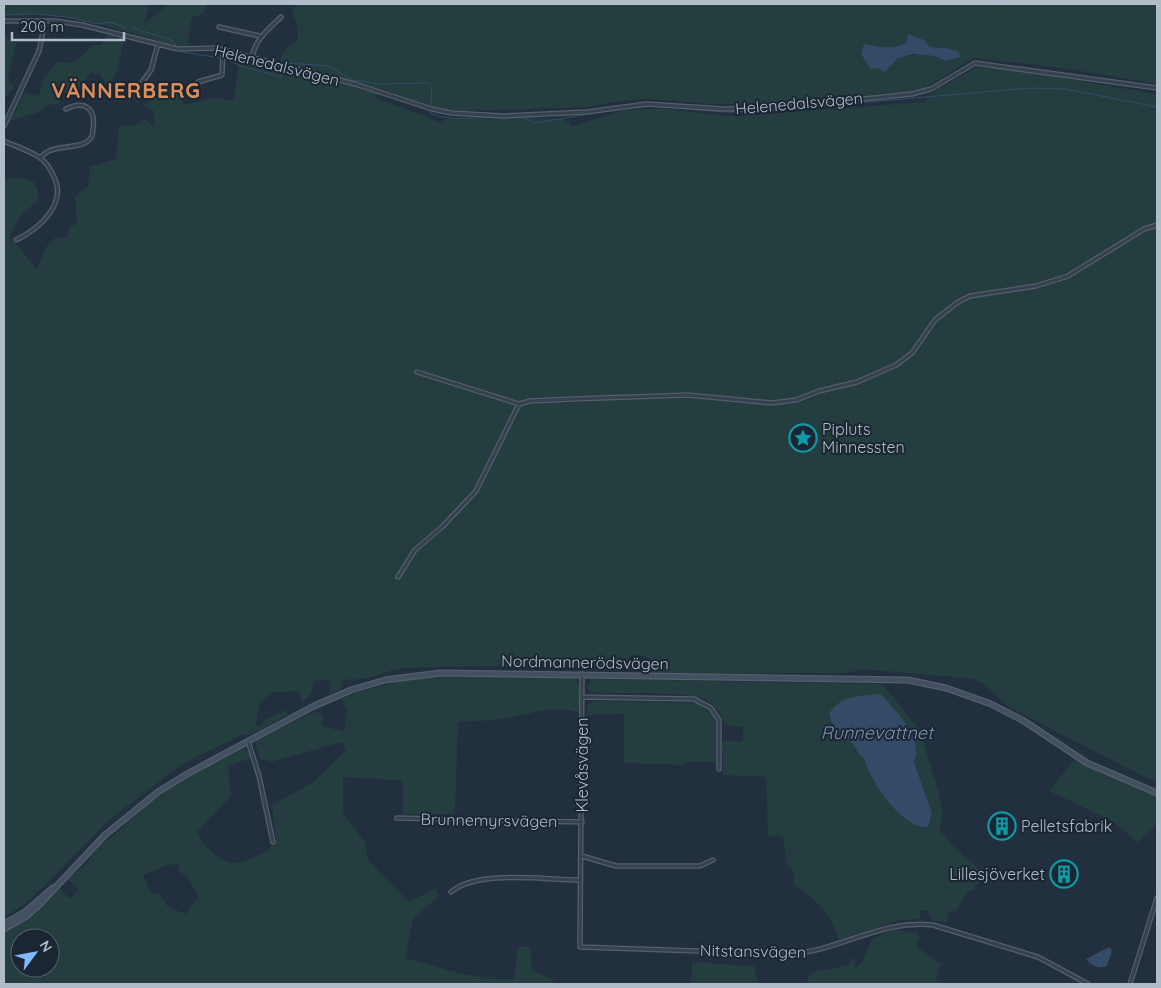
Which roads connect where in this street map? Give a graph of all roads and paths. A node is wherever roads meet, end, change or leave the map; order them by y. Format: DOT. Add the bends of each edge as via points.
graph roads {
  1 [pos="281,17"];
  2 [pos="4,21"];
  3 [pos="45,21"];
  4 [pos="219,27"];
  5 [pos="260,36"];
  6 [pos="158,44"];
  7 [pos="223,51"];
  8 [pos="252,58"];
  9 [pos="198,82"];
  10 [pos="140,84"];
  11 [pos="1157,88"];
  12 [pos="66,109"];
  13 [pos="4,126"];
  14 [pos="4,141"];
  15 [pos="40,158"];
  16 [pos="1157,225"];
  17 [pos="16,240"];
  18 [pos="417,372"];
  19 [pos="519,404"];
  20 [pos="398,576"];
  21 [pos="582,674"];
  22 [pos="582,697"];
  23 [pos="248,741"];
  24 [pos="719,769"];
  25 [pos="1156,792"];
  26 [pos="397,818"];
  27 [pos="582,822"];
  28 [pos="273,842"];
  29 [pos="582,856"];
  30 [pos="713,860"];
  31 [pos="580,880"];
  32 [pos="56,886"];
  33 [pos="452,892"];
  34 [pos="1157,898"];
  35 [pos="4,924"];
  36 [pos="4,929"];
  37 [pos="580,947"];
  38 [pos="1088,984"];
  39 [pos="1130,984"];
  1 -- 5 [label="street"];
  2 -- 3 [label="street, Helenedalsvägen"];
  3 -- 6 [label="street, Helenedalsvägen" via="82,25"];
  3 -- 13 [label="street" via="39,51"];
  4 -- 5 [label="street"];
  5 -- 8 [label="street"];
  6 -- 7 [label="street, Helenedalsvägen" via="178,49 216,48"];
  6 -- 10 [label="street" via="151,70"];
  7 -- 8 [label="street, Helenedalsvägen"];
  7 -- 9 [label="street" via="222,75"];
  8 -- 11 [label="street, Helenedalsvägen" via="355,84 430,109 503,116 587,112 646,104 724,109 806,106 920,93 975,62"];
  12 -- 15 [label="street" via="76,105 93,112 92,137 86,143 50,150"];
  14 -- 15 [label="street"];
  15 -- 17 [label="street" via="56,180 57,200 41,224"];
  16 -- 19 [label="street" via="1144,229 1055,281 970,296 935,320 912,353 896,365 856,382 796,400 772,403 688,395 563,399"];
  18 -- 19 [label="street"];
  19 -- 20 [label="street" via="476,491 415,550"];
  21 -- 22 [label="street, Klevåsvägen"];
  21 -- 23 [label="main road, Nordmannerödsvägen" via="440,673 385,680 332,697"];
  21 -- 25 [label="main road, Nordmannerödsvägen" via="921,682 991,704 1093,766"];
  22 -- 24 [label="street" via="694,699 704,703 717,713 719,720"];
  22 -- 27 [label="street, Klevåsvägen"];
  23 -- 28 [label="street" via="260,776"];
  23 -- 32 [label="main road, Nordmannerödsvägen" via="152,797 105,835"];
  26 -- 27 [label="street, Brunnemyrsvägen"];
  27 -- 29 [label="street, Klevåsvägen"];
  29 -- 30 [label="street" via="616,866 700,866"];
  29 -- 31 [label="street, Klevåsvägen"];
  31 -- 33 [label="street" via="490,879 471,882"];
  31 -- 37 [label="street, Klevåsvägen"];
  32 -- 35 [label="main road, Nordmannerödsvägen"];
  32 -- 36 [label="main road, Nordmannerödsvägen" via="25,917"];
  34 -- 39 [label="street"];
  37 -- 38 [label="street, Nitstansvägen" via="811,953 881,928 920,923 933,924 1038,956"];
}
